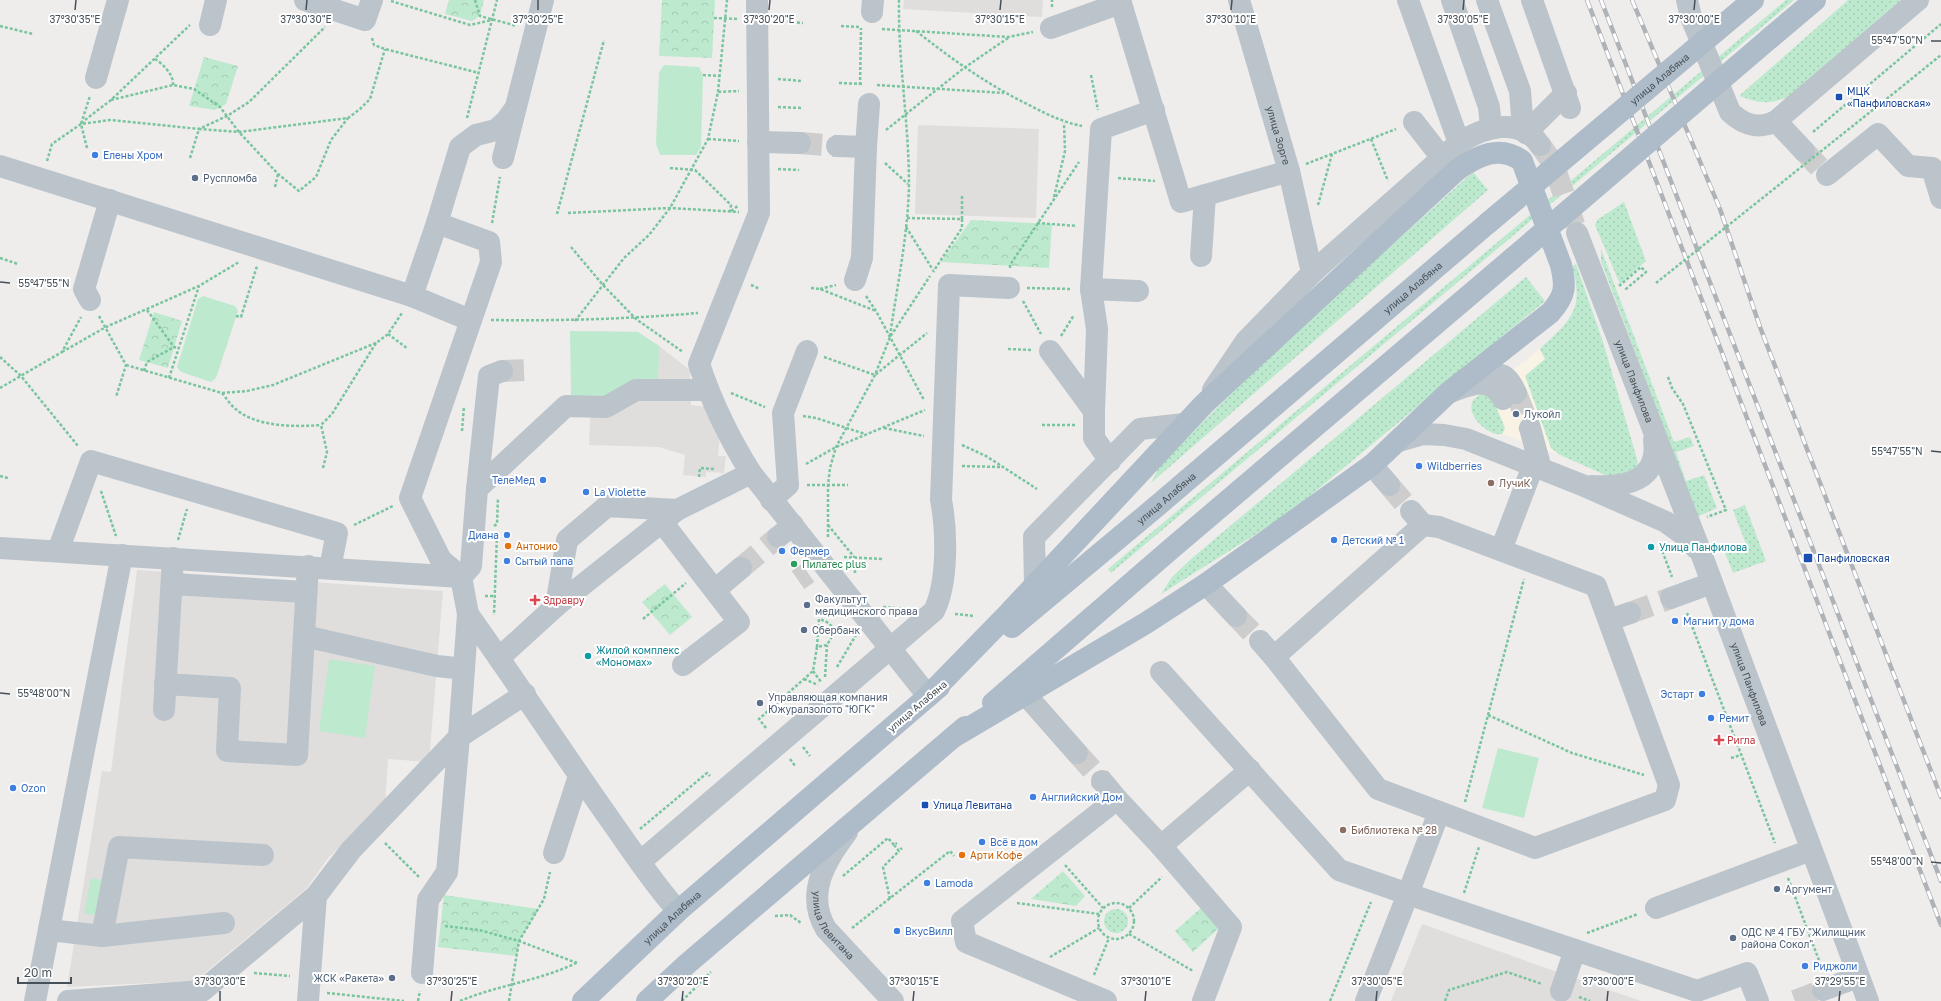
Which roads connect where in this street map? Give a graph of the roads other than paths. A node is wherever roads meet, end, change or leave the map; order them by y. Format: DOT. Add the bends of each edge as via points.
graph roads {
  1 [pos="118,0"];
  2 [pos="216,0"];
  3 [pos="305,0"];
  4 [pos="543,0"];
  5 [pos="1239,0"];
  6 [pos="1408,0"];
  7 [pos="1452,0"];
  8 [pos="1487,0"];
  9 [pos="1532,0"];
  10 [pos="1687,0"];
  11 [pos="1753,0"];
  12 [pos="1815,0"];
  13 [pos="1918,0"];
  14 [pos="1120,1"];
  15 [pos="368,10"];
  16 [pos="757,10"];
  17 [pos="210,24"];
  18 [pos="1051,28"];
  19 [pos="96,78"];
  20 [pos="870,91"];
  21 [pos="514,110"];
  22 [pos="1154,110"];
  23 [pos="1776,121"];
  24 [pos="1414,122"];
  25 [pos="1491,127"];
  26 [pos="1534,140"];
  27 [pos="758,142"];
  28 [pos="800,143"];
  29 [pos="1459,143"];
  30 [pos="837,146"];
  31 [pos="866,147"];
  32 [pos="1801,148"];
  33 [pos="503,158"];
  34 [pos="1442,158"];
  35 [pos="0,166"];
  36 [pos="1289,171"];
  37 [pos="1826,175"];
  38 [pos="1205,195"];
  39 [pos="1941,198"];
  40 [pos="110,200"];
  41 [pos="437,223"];
  42 [pos="1577,233"];
  43 [pos="1201,256"];
  44 [pos="1315,270"];
  45 [pos="855,280"];
  46 [pos="1014,288"];
  47 [pos="1091,289"];
  48 [pos="1138,291"];
  49 [pos="412,296"];
  50 [pos="90,300"];
  51 [pos="470,320"];
  52 [pos="807,351"];
  53 [pos="1050,351"];
  54 [pos="502,371"];
  55 [pos="708,390"];
  56 [pos="1448,393"];
  57 [pos="1509,396"];
  58 [pos="1204,404"];
  59 [pos="1094,418"];
  60 [pos="1184,424"];
  61 [pos="1523,431"];
  62 [pos="1653,433"];
  63 [pos="1399,441"];
  64 [pos="1110,461"];
  65 [pos="1372,465"];
  66 [pos="1532,466"];
  67 [pos="751,473"];
  68 [pos="1389,485"];
  69 [pos="1582,485"];
  70 [pos="477,489"];
  71 [pos="771,500"];
  72 [pos="670,516"];
  73 [pos="0,548"];
  74 [pos="1501,550"];
  75 [pos="58,551"];
  76 [pos="1701,554"];
  77 [pos="122,555"];
  78 [pos="173,558"];
  79 [pos="308,566"];
  80 [pos="330,568"];
  81 [pos="741,568"];
  82 [pos="461,577"];
  83 [pos="1712,583"];
  84 [pos="172,584"];
  85 [pos="1035,584"];
  86 [pos="1206,584"];
  87 [pos="714,590"];
  88 [pos="306,592"];
  89 [pos="1675,597"];
  90 [pos="556,606"];
  91 [pos="1630,613"];
  92 [pos="468,614"];
  93 [pos="1236,616"];
  94 [pos="1609,620"];
  95 [pos="304,636"];
  96 [pos="889,650"];
  97 [pos="499,658"];
  98 [pos="683,665"];
  99 [pos="464,669"];
  100 [pos="1161,672"];
  101 [pos="165,684"];
  102 [pos="525,694"];
  103 [pos="1026,695"];
  104 [pos="928,696"];
  105 [pos="164,710"];
  106 [pos="955,736"];
  107 [pos="460,737"];
  108 [pos="1077,753"];
  109 [pos="1250,770"];
  110 [pos="580,776"];
  111 [pos="1102,781"];
  112 [pos="1117,799"];
  113 [pos="1439,812"];
  114 [pos="857,819"];
  115 [pos="1161,846"];
  116 [pos="1811,850"];
  117 [pos="554,854"];
  118 [pos="263,855"];
  119 [pos="640,862"];
  120 [pos="1408,894"];
  121 [pos="316,896"];
  122 [pos="1656,908"];
  123 [pos="678,911"];
  124 [pos="224,923"];
  125 [pos="49,930"];
  126 [pos="102,936"];
  127 [pos="1575,950"];
  128 [pos="422,973"];
  129 [pos="1858,977"];
  130 [pos="1826,989"];
  131 [pos="308,990"];
  132 [pos="1207,991"];
  133 [pos="1561,991"];
  134 [pos="1097,997"];
  135 [pos="90,1000"];
  136 [pos="35,1001"];
  137 [pos="68,1001"];
  138 [pos="583,1001"];
  139 [pos="648,1001"];
  140 [pos="893,1001"];
  141 [pos="1366,1001"];
  142 [pos="1758,1001"];
  143 [pos="1868,1001"];
  1 -- 19 [label="street"];
  2 -- 17 [label="street"];
  3 -- 15 [label="street" via="330,8"];
  4 -- 21 [label="street"];
  5 -- 36 [label="street, улица Зорге"];
  6 -- 29 [label="street"];
  7 -- 25 [label="street" via="1489,107"];
  8 -- 26 [label="street" via="1520,91 1522,117"];
  9 -- 26 [label="street" via="1568,101"];
  10 -- 23 [label="street" via="1691,17 1730,112 1740,121 1755,126 1767,126"];
  11 -- 104 [label="main road, улица Алабяна, bridge" via="1157,506"];
  12 -- 106 [label="main road, bridge"];
  13 -- 23 [label="street"];
  14 -- 18 [label="street"];
  14 -- 22 [label="street"];
  16 -- 27 [label="street"];
  20 -- 31 [label="street"];
  21 -- 33 [label="street"];
  21 -- 41 [label="street" via="496,130 476,135 460,147"];
  22 -- 38 [label="street" via="1181,202"];
  22 -- 47 [label="street" via="1101,129"];
  23 -- 32 [label="street"];
  24 -- 34 [label="street"];
  25 -- 26 [label="street" via="1503,127"];
  25 -- 29 [label="street" via="1474,133"];
  27 -- 28 [label="street"];
  27 -- 55 [label="street" via="759,213 699,364"];
  29 -- 34 [label="street"];
  30 -- 31 [label="street"];
  31 -- 45 [label="street" via="862,258"];
  34 -- 44 [label="street"];
  35 -- 40 [label="street"];
  36 -- 38 [label="street"];
  36 -- 44 [label="street, улица Зорге" via="1310,264"];
  37 -- 39 [label="street" via="1878,134 1908,166 1932,168"];
  38 -- 43 [label="street"];
  40 -- 49 [label="street"];
  40 -- 50 [label="street" via="84,289"];
  41 -- 49 [label="street"];
  41 -- 51 [label="street" via="489,242 491,262"];
  42 -- 62 [label="street, улица Панфилова"];
  44 -- 58 [label="street" via="1246,341"];
  46 -- 96 [label="street" via="949,285 949,305 936,407 943,440 941,500 945,523 940,599 934,611"];
  47 -- 48 [label="street"];
  47 -- 59 [label="street" via="1097,329"];
  49 -- 51 [label="street"];
  51 -- 82 [label="street" via="410,498 441,560"];
  52 -- 71 [label="street" via="783,414 788,479"];
  53 -- 59 [label="street"];
  54 -- 70 [label="street" via="489,376"];
  55 -- 67 [label="street" via="732,442"];
  55 -- 70 [label="street" via="636,390 606,408 566,406"];
  56 -- 57 [label="street" via="1498,374 1507,377"];
  56 -- 58 [label="main road" via="1550,313 1562,298 1565,288 1561,264 1526,167 1516,156 1507,153 1486,154 1457,170"];
  56 -- 63 [label="main road"];
  58 -- 60 [label="main road"];
  59 -- 64 [label="street" via="1094,438"];
  60 -- 64 [label="street" via="1140,429"];
  60 -- 85 [label="main road"];
  61 -- 66 [label="street"];
  62 -- 69 [label="street" via="1653,464 1643,476 1627,484 1608,487"];
  62 -- 76 [label="street, улица Панфилова"];
  63 -- 65 [label="main road"];
  63 -- 66 [label="street" via="1423,434 1466,439"];
  64 -- 85 [label="street" via="1034,538"];
  65 -- 68 [label="street"];
  65 -- 86 [label="main road"];
  66 -- 69 [label="street"];
  66 -- 74 [label="street"];
  67 -- 71 [label="street"];
  67 -- 72 [label="street"];
  69 -- 76 [label="street" via="1666,522 1684,535"];
  70 -- 82 [label="street" via="471,566"];
  71 -- 96 [label="street" via="785,531 819,564"];
  72 -- 87 [label="street" via="700,571"];
  72 -- 90 [label="street"];
  72 -- 90 [label="street" via="608,506 566,540"];
  73 -- 75 [label="street"];
  74 -- 94 [label="street" via="1596,586"];
  74 -- 113 [label="street" via="1417,518 1267,649 1378,789"];
  75 -- 77 [label="street"];
  75 -- 80 [label="street" via="91,461 337,533"];
  76 -- 83 [label="street, улица Панфилова"];
  77 -- 78 [label="street"];
  77 -- 125 [label="street"];
  78 -- 79 [label="street"];
  78 -- 84 [label="street"];
  79 -- 80 [label="street"];
  79 -- 88 [label="street"];
  80 -- 82 [label="street"];
  81 -- 87 [label="street"];
  82 -- 92 [label="street"];
  83 -- 89 [label="street"];
  83 -- 116 [label="street, улица Панфилова"];
  84 -- 88 [label="street"];
  84 -- 101 [label="street"];
  85 -- 104 [label="main road"];
  86 -- 93 [label="street"];
  86 -- 103 [label="main road"];
  87 -- 98 [label="street" via="739,622"];
  88 -- 95 [label="street"];
  90 -- 97 [label="street"];
  91 -- 94 [label="street"];
  92 -- 97 [label="street"];
  92 -- 99 [label="street"];
  94 -- 113 [label="street" via="1669,785 1664,800 1535,848"];
  95 -- 99 [label="street" via="437,666"];
  95 -- 101 [label="street" via="297,755 228,751 230,688"];
  96 -- 104 [label="street"];
  96 -- 119 [label="street"];
  97 -- 102 [label="street"];
  99 -- 107 [label="street"];
  100 -- 109 [label="street"];
  101 -- 105 [label="street"];
  102 -- 107 [label="street"];
  102 -- 110 [label="street"];
  103 -- 106 [label="main road"];
  103 -- 108 [label="street"];
  104 -- 123 [label="main road, улица Алабяна"];
  106 -- 114 [label="main road"];
  107 -- 121 [label="street" via="351,850"];
  107 -- 128 [label="street" via="447,872 428,900"];
  109 -- 115 [label="street"];
  109 -- 120 [label="street" via="1339,870"];
  110 -- 117 [label="street"];
  110 -- 119 [label="street"];
  111 -- 112 [label="street"];
  112 -- 115 [label="street"];
  112 -- 134 [label="street" via="962,921 966,942"];
  113 -- 120 [label="street"];
  114 -- 139 [label="main road" via="687,964"];
  114 -- 140 [label="street, улица Левитана" via="824,867 816,893 817,908 826,929"];
  115 -- 132 [label="street" via="1231,927"];
  116 -- 122 [label="street"];
  116 -- 129 [label="street, улица Панфилова"];
  118 -- 126 [label="street" via="119,847"];
  119 -- 123 [label="street"];
  120 -- 127 [label="street"];
  120 -- 141 [label="street"];
  121 -- 131 [label="street"];
  121 -- 135 [label="street" via="202,991"];
  123 -- 138 [label="main road, улица Алабяна"];
  124 -- 126 [label="street"];
  125 -- 126 [label="street"];
  125 -- 136 [label="street"];
  127 -- 133 [label="street"];
  127 -- 142 [label="street" via="1697,991 1747,973"];
  129 -- 130 [label="street"];
  129 -- 143 [label="street, улица Панфилова"];
  135 -- 137 [label="street"];
}
